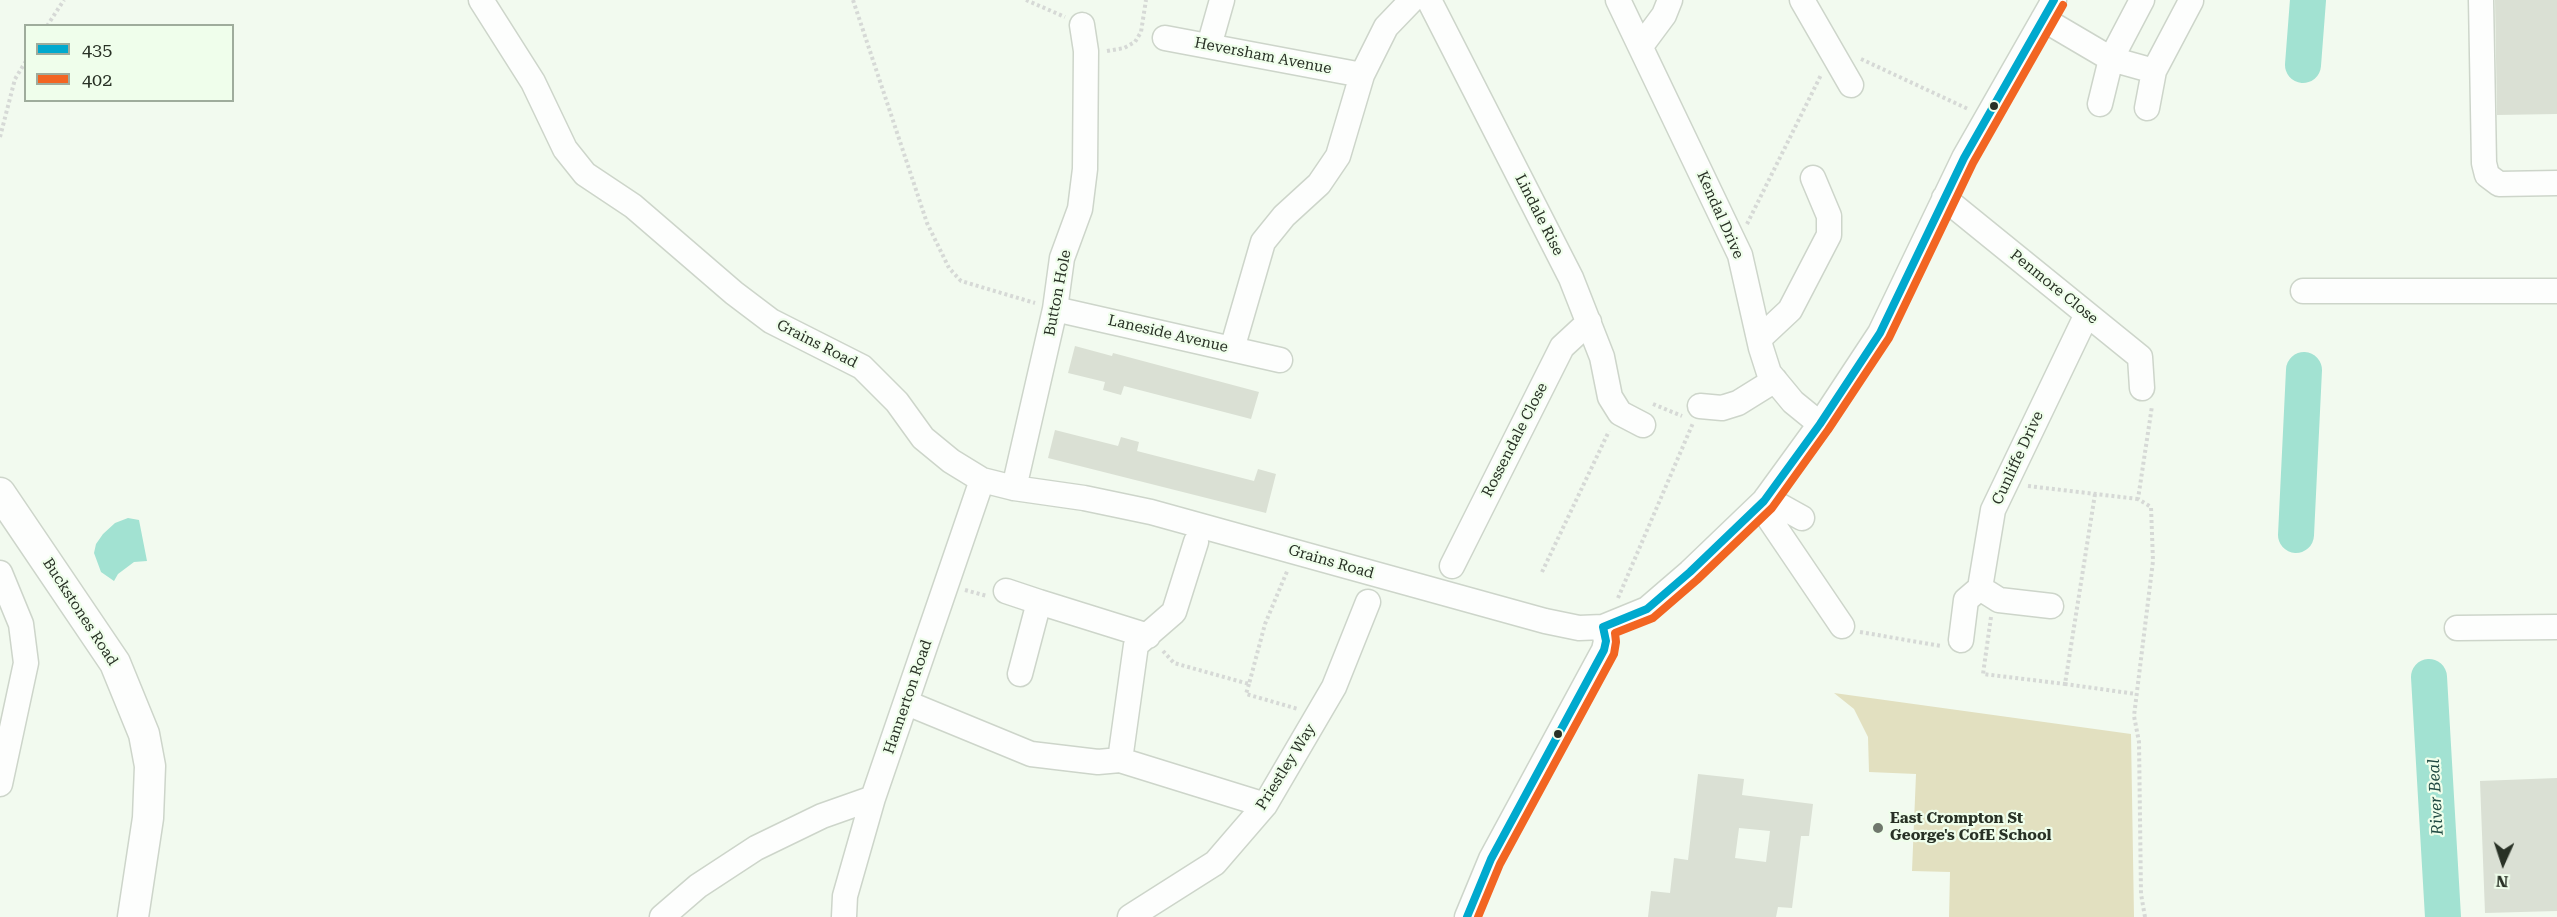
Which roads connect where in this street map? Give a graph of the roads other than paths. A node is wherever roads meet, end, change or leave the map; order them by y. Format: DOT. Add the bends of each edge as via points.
graph roads {
  1 [pos="481,0"];
  2 [pos="1222,0"];
  3 [pos="1412,0"];
  4 [pos="1429,0"];
  5 [pos="1618,0"];
  6 [pos="1670,0"];
  7 [pos="1802,0"];
  8 [pos="2142,0"];
  9 [pos="2481,0"];
  10 [pos="2191,1"];
  11 [pos="2048,10"];
  12 [pos="1082,25"];
  13 [pos="1165,38"];
  14 [pos="1209,46"];
  15 [pos="1641,46"];
  16 [pos="2111,59"];
  17 [pos="2154,71"];
  18 [pos="1362,75"];
  19 [pos="1851,85"];
  20 [pos="2100,104"];
  21 [pos="2147,108"];
  22 [pos="1813,178"];
  23 [pos="2557,183"];
  24 [pos="1944,198"];
  25 [pos="2303,291"];
  26 [pos="2557,291"];
  27 [pos="1055,309"];
  28 [pos="2087,314"];
  29 [pos="1589,322"];
  30 [pos="1759,339"];
  31 [pos="1232,349"];
  32 [pos="1280,360"];
  33 [pos="1775,380"];
  34 [pos="2142,388"];
  35 [pos="1697,413"];
  36 [pos="1648,414"];
  37 [pos="1820,424"];
  38 [pos="982,480"];
  39 [pos="1014,488"];
  40 [pos="0,493"];
  41 [pos="1763,501"];
  42 [pos="1802,518"];
  43 [pos="1196,542"];
  44 [pos="1452,566"];
  45 [pos="0,573"];
  46 [pos="1006,591"];
  47 [pos="1990,594"];
  48 [pos="1039,602"];
  49 [pos="1368,602"];
  50 [pos="2051,606"];
  51 [pos="1612,625"];
  52 [pos="1842,626"];
  53 [pos="2557,627"];
  54 [pos="2457,628"];
  55 [pos="1148,636"];
  56 [pos="1962,647"];
  57 [pos="1020,674"];
  58 [pos="907,703"];
  59 [pos="1120,760"];
  60 [pos="0,784"];
  61 [pos="873,798"];
  62 [pos="1265,805"];
  63 [pos="134,917"];
  64 [pos="662,917"];
  65 [pos="844,917"];
  66 [pos="1130,917"];
  67 [pos="1467,917"];
  1 -- 38 [label="street, Grains Road" via="534,82 565,149 585,174 633,206 771,321 862,367 897,402 923,438"];
  2 -- 14 [label="street"];
  3 -- 18 [label="street" via="1386,27"];
  4 -- 29 [label="street, Lindale Rise" via="1571,278"];
  5 -- 15 [label="street, Kendal Drive"];
  6 -- 15 [label="street"];
  7 -- 19 [label="street"];
  8 -- 16 [label="street"];
  9 -- 23 [label="street" via="2487,175 2499,184"];
  10 -- 17 [label="street"];
  11 -- 16 [label="street"];
  11 -- 24 [label="street, Grains Road"];
  12 -- 27 [label="street, Button Hole" via="1086,51 1085,169 1080,209 1062,258"];
  13 -- 14 [label="street, Heversham Avenue"];
  14 -- 18 [label="street, Heversham Avenue"];
  15 -- 30 [label="street, Kendal Drive" via="1740,255"];
  16 -- 17 [label="street"];
  16 -- 20 [label="street"];
  17 -- 21 [label="street"];
  18 -- 31 [label="street" via="1338,156 1320,184 1284,216 1263,242"];
  22 -- 30 [label="street" via="1829,216 1829,235 1790,310"];
  24 -- 28 [label="street, Penmore Close"];
  24 -- 37 [label="street, Grains Road" via="1880,333"];
  25 -- 26 [label="street"];
  27 -- 31 [label="street, Laneside Avenue"];
  27 -- 39 [label="street, Button Hole"];
  28 -- 34 [label="street, Penmore Close" via="2140,357"];
  28 -- 47 [label="street, Cunliffe Drive" via="1994,510"];
  29 -- 36 [label="street, Lindale Rise" via="1602,357 1610,397 1620,413"];
  29 -- 44 [label="street, Rossendale Close" via="1562,347"];
  30 -- 33 [label="street, Kendal Drive" via="1769,373"];
  31 -- 32 [label="street, Laneside Avenue"];
  33 -- 35 [label="street" via="1738,403"];
  33 -- 37 [label="street, Kendal Drive" via="1804,413"];
  37 -- 41 [label="street, Grains Road"];
  38 -- 39 [label="street, Grains Road"];
  38 -- 58 [label="street, Hannerton Road"];
  39 -- 51 [label="street, Grains Road" via="1151,512 1545,621 1579,628"];
  40 -- 63 [label="main road, Buckstones Road" via="115,663 144,734 150,766 148,818"];
  41 -- 42 [label="street"];
  41 -- 51 [label="street, Grains Road" via="1647,609"];
  41 -- 52 [label="street"];
  43 -- 55 [label="street" via="1174,612"];
  45 -- 60 [label="street" via="21,624 26,663"];
  46 -- 48 [label="street"];
  47 -- 50 [label="street"];
  47 -- 56 [label="street, Cunliffe Drive" via="1966,600"];
  48 -- 55 [label="street"];
  48 -- 57 [label="street"];
  49 -- 62 [label="street, Priestley Way" via="1334,687"];
  51 -- 67 [label="street" via="1604,650 1491,860"];
  53 -- 54 [label="street"];
  55 -- 59 [label="street" via="1136,645"];
  58 -- 59 [label="street" via="1030,754 1098,762"];
  58 -- 61 [label="street, Hannerton Road"];
  59 -- 62 [label="street"];
  61 -- 64 [label="street" via="822,816 756,848 698,886"];
  61 -- 65 [label="street, Hannerton Road" via="845,896"];
  62 -- 66 [label="street, Priestley Way" via="1215,863"];
}
